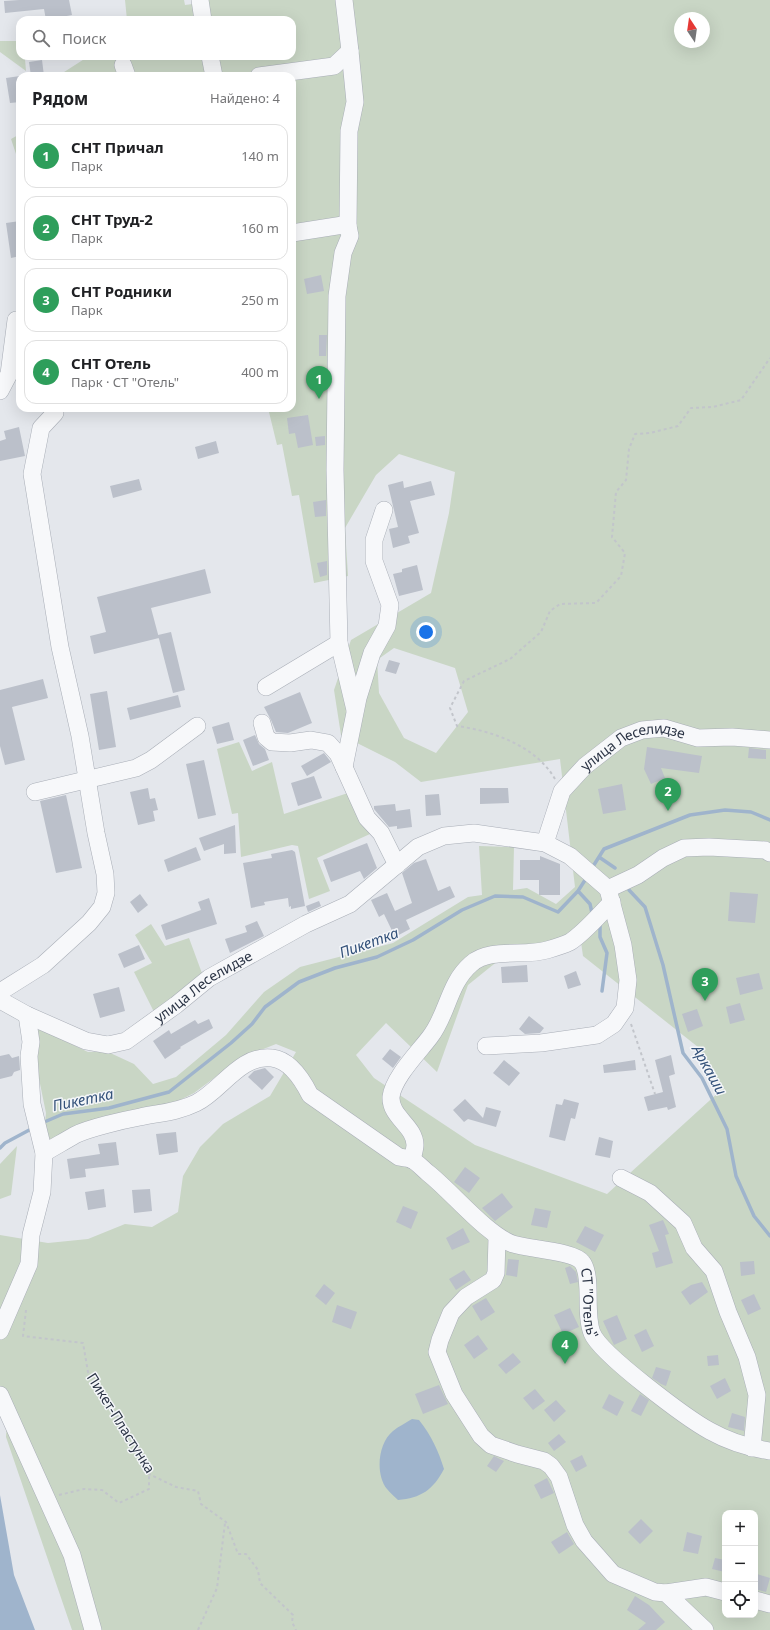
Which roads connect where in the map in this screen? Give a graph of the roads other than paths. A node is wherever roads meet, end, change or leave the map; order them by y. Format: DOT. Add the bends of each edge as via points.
graph roads {
  1 [pos="200,0"];
  2 [pos="344,0"];
  3 [pos="202,16"];
  4 [pos="350,51"];
  5 [pos="211,60"];
  6 [pos="213,72"];
  7 [pos="289,72"];
  8 [pos="348,226"];
  9 [pos="296,232"];
  10 [pos="16,320"];
  11 [pos="0,391"];
  12 [pos="55,413"];
  13 [pos="384,510"];
  14 [pos="339,643"];
  15 [pos="266,687"];
  16 [pos="355,710"];
  17 [pos="262,723"];
  18 [pos="197,726"];
  19 [pos="770,740"];
  20 [pos="344,768"];
  21 [pos="88,780"];
  22 [pos="34,792"];
  23 [pos="544,843"];
  24 [pos="770,853"];
  25 [pos="397,865"];
  26 [pos="610,895"];
  27 [pos="0,992"];
  28 [pos="0,1000"];
  29 [pos="27,1015"];
  30 [pos="486,1046"];
  31 [pos="44,1153"];
  32 [pos="412,1160"];
  33 [pos="621,1178"];
  34 [pos="497,1238"];
  35 [pos="0,1331"];
  36 [pos="0,1395"];
  37 [pos="752,1448"];
  38 [pos="770,1451"];
  39 [pos="722,1591"];
  40 [pos="666,1593"];
  41 [pos="758,1601"];
  42 [pos="770,1604"];
  43 [pos="93,1630"];
  44 [pos="704,1630"];
  1 -- 3 [label="street"];
  2 -- 4 [label="street"];
  4 -- 7 [label="street" via="334,66"];
  4 -- 8 [label="street" via="355,102 349,131"];
  5 -- 6 [label="street"];
  8 -- 9 [label="street"];
  8 -- 14 [label="street" via="350,236 343,254 337,296 335,470"];
  10 -- 11 [label="street" via="9,374"];
  12 -- 21 [label="street" via="41,428 32,474 60,647"];
  13 -- 16 [label="street" via="374,540 374,561 390,605 387,626 372,653"];
  14 -- 15 [label="street"];
  14 -- 16 [label="street"];
  16 -- 20 [label="street"];
  17 -- 20 [label="street" via="266,737 272,742 311,740 328,743 338,754"];
  18 -- 21 [label="street" via="151,760 123,772"];
  19 -- 23 [label="street, улица Леселидзе" via="698,738 664,728 642,730 621,738 585,766 562,791"];
  20 -- 25 [label="street" via="367,818 381,833"];
  21 -- 22 [label="street"];
  21 -- 27 [label="street" via="105,874 106,893 102,907 89,923 43,965"];
  23 -- 25 [label="street, улица Леселидзе" via="474,833 444,836 418,847"];
  23 -- 26 [label="street, улица Леселидзе" via="570,856"];
  24 -- 26 [label="street" via="765,850 684,848 663,858"];
  25 -- 29 [label="street, улица Леселидзе" via="350,904 306,924 209,978 126,1041 108,1045 86,1041"];
  26 -- 30 [label="street" via="623,945 628,980 625,1008 614,1024 597,1034 542,1043"];
  26 -- 32 [label="street" via="570,942 546,950 482,957 462,974 448,996 444,1015 396,1082 391,1098 393,1110 412,1134 415,1144"];
  28 -- 29 [label="street, улица Леселидзе"];
  29 -- 31 [label="street" via="31,1042 29,1056 32,1104"];
  31 -- 32 [label="street, СТ \"Отель\"" via="77,1134 197,1103 245,1064 258,1059 273,1058 302,1079 310,1095 399,1157"];
  31 -- 35 [label="street" via="42,1192 31,1234 29,1264"];
  32 -- 34 [label="street, СТ \"Отель\""];
  33 -- 37 [label="street" via="650,1193 682,1223 694,1248 714,1272 747,1357 757,1395"];
  34 -- 37 [label="street, СТ \"Отель\"" via="532,1249 564,1253 581,1260 586,1269 589,1324 592,1335 601,1347 654,1392 710,1431"];
  34 -- 40 [label="street" via="496,1273 493,1280 466,1297 451,1313 440,1340 437,1352 454,1394 481,1436 491,1445 544,1461 551,1466 558,1477 575,1526 584,1541 612,1574 655,1592"];
  36 -- 43 [label="street" via="72,1555"];
  37 -- 38 [label="street, СТ \"Отель\""];
  39 -- 40 [label="street" via="706,1587"];
  40 -- 44 [label="street"];
  41 -- 42 [label="street"];
}
